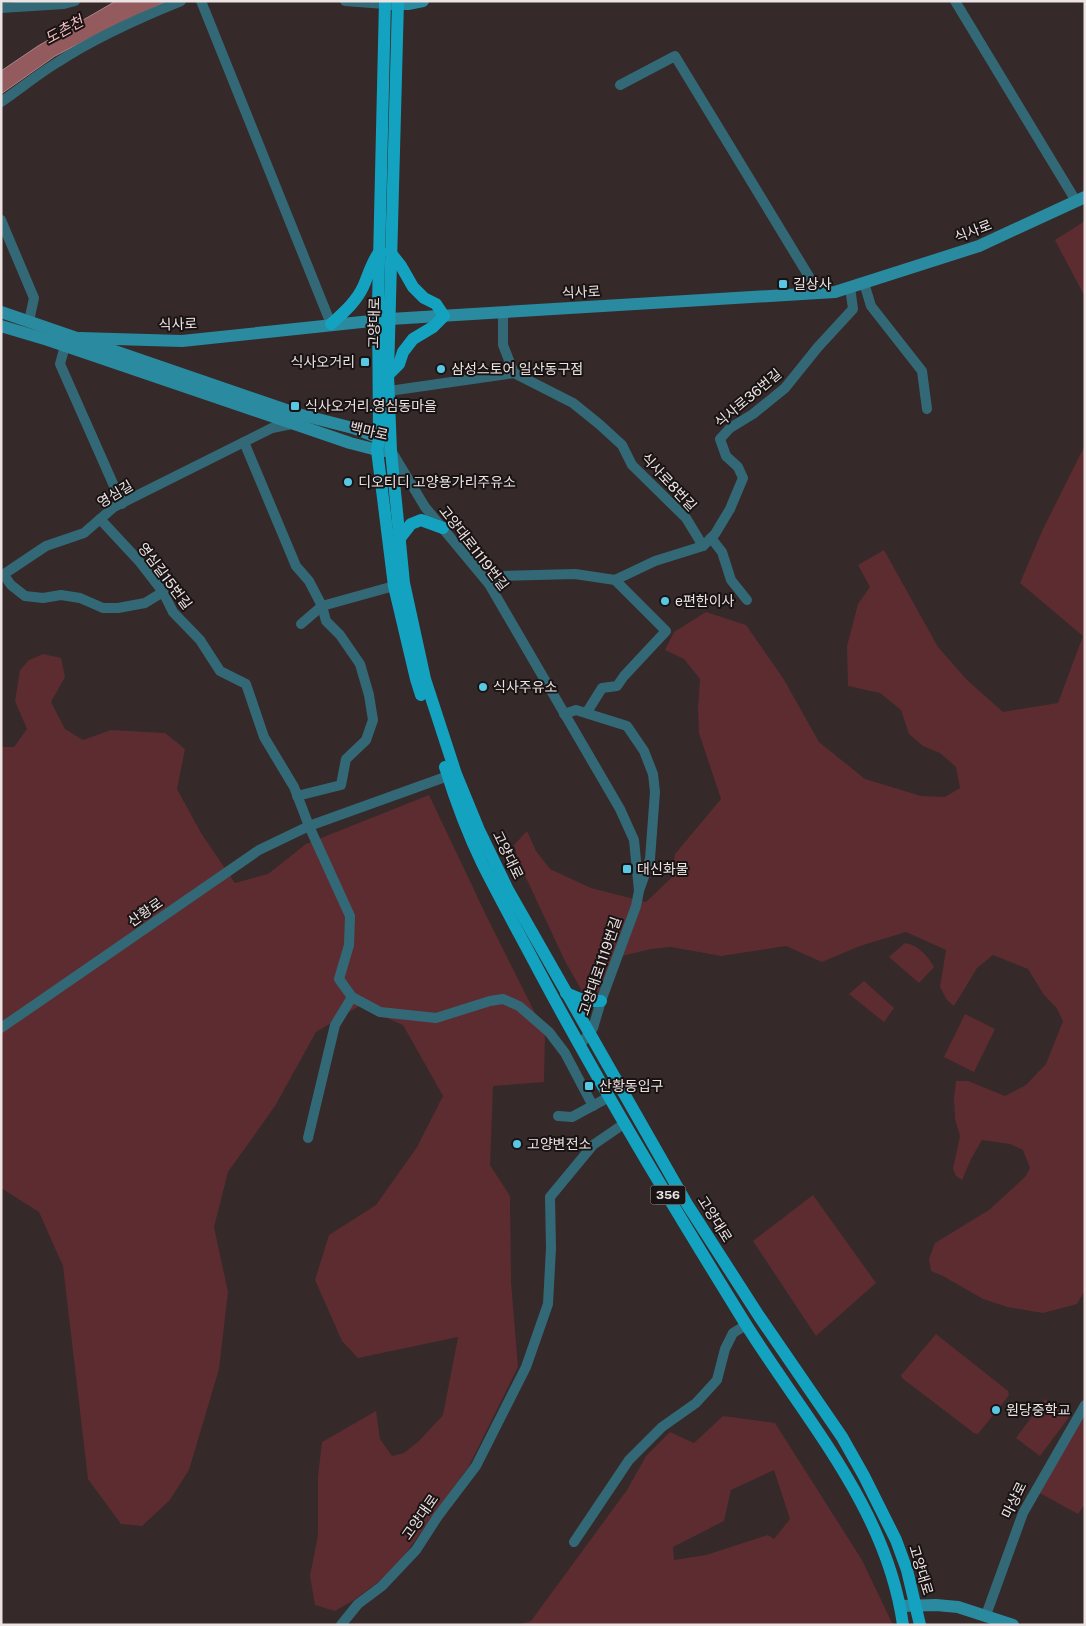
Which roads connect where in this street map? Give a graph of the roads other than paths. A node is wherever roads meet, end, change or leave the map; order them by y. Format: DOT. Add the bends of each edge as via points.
graph roads {
  1 [pos="75,1"];
  2 [pos="182,1"];
  3 [pos="201,1"];
  4 [pos="345,1"];
  5 [pos="423,1"];
  6 [pos="955,1"];
  7 [pos="385,3"];
  8 [pos="398,3"];
  9 [pos="1,8"];
  10 [pos="620,85"];
  11 [pos="1,102"];
  12 [pos="1081,199"];
  13 [pos="1,220"];
  14 [pos="385,252"];
  15 [pos="864,283"];
  16 [pos="850,287"];
  17 [pos="819,293"];
  18 [pos="1,312"];
  19 [pos="503,312"];
  20 [pos="444,316"];
  21 [pos="384,320"];
  22 [pos="29,321"];
  23 [pos="332,324"];
  24 [pos="1,326"];
  25 [pos="80,338"];
  26 [pos="65,346"];
  27 [pos="514,373"];
  28 [pos="388,375"];
  29 [pos="389,391"];
  30 [pos="927,409"];
  31 [pos="293,423"];
  32 [pos="244,442"];
  33 [pos="378,444"];
  34 [pos="391,451"];
  35 [pos="122,504"];
  36 [pos="100,519"];
  37 [pos="443,528"];
  38 [pos="400,538"];
  39 [pos="711,538"];
  40 [pos="703,546"];
  41 [pos="2,575"];
  42 [pos="615,580"];
  43 [pos="489,584"];
  44 [pos="394,586"];
  45 [pos="163,592"];
  46 [pos="747,600"];
  47 [pos="322,606"];
  48 [pos="301,624"];
  49 [pos="587,712"];
  50 [pos="564,714"];
  51 [pos="448,776"];
  52 [pos="297,796"];
  53 [pos="309,826"];
  54 [pos="639,892"];
  55 [pos="566,993"];
  56 [pos="352,997"];
  57 [pos="601,1001"];
  58 [pos="1,1028"];
  59 [pos="590,1032"];
  60 [pos="580,1045"];
  61 [pos="609,1098"];
  62 [pos="592,1106"];
  63 [pos="558,1116"];
  64 [pos="625,1123"];
  65 [pos="308,1138"];
  66 [pos="746,1324"];
  67 [pos="1085,1406"];
  68 [pos="574,1542"];
  69 [pos="916,1605"];
  70 [pos="901,1606"];
  71 [pos="986,1616"];
  72 [pos="341,1625"];
  73 [pos="903,1625"];
  74 [pos="920,1625"];
  75 [pos="1013,1625"];
  1 -- 9 [label="street"];
  2 -- 11 [label="street" via="97,39"];
  3 -- 23 [label="street"];
  4 -- 7 [label="street"];
  5 -- 8 [label="street"];
  6 -- 12 [label="street"];
  7 -- 8 [label="street"];
  7 -- 14 [label="main road, 고양대로 / 356"];
  8 -- 14 [label="main road, 고양대로 / 356"];
  10 -- 17 [label="street" via="675,56"];
  12 -- 15 [label="street, 식사로" via="979,246"];
  13 -- 22 [label="street" via="34,298"];
  14 -- 20 [label="main road" via="401,266 413,287 436,304"];
  14 -- 21 [label="main road, 고양대로 / 356"];
  14 -- 23 [label="main road" via="372,262 355,299"];
  15 -- 16 [label="street, 식사로"];
  15 -- 30 [label="street" via="871,306 922,371"];
  16 -- 17 [label="street, 식사로"];
  16 -- 39 [label="street, 식사로36번길" via="853,310 786,388 730,428 720,439 726,456 743,478 730,509"];
  17 -- 19 [label="street, 식사로"];
  18 -- 22 [label="street, 백마로"];
  19 -- 20 [label="street, 식사로"];
  19 -- 27 [label="street" via="503,345"];
  20 -- 21 [label="street, 식사로"];
  20 -- 28 [label="main road" via="413,339"];
  21 -- 23 [label="street, 식사로"];
  21 -- 28 [label="main road, 고양대로 / 356"];
  21 -- 33 [label="main road, 고양대로 / 356"];
  22 -- 25 [label="street, 백마로"];
  23 -- 25 [label="street, 식사로" via="182,341"];
  24 -- 26 [label="street, 백마로"];
  25 -- 26 [label="street, 식사로"];
  25 -- 33 [label="street, 백마로" via="298,414 353,428"];
  26 -- 31 [label="street, 백마로"];
  26 -- 35 [label="street" via="60,364"];
  27 -- 29 [label="street"];
  27 -- 40 [label="street, 식사로8번길" via="573,403 605,429 622,445 632,465 686,518"];
  28 -- 29 [label="main road, 고양대로 / 356"];
  29 -- 34 [label="main road, 고양대로 / 356"];
  31 -- 32 [label="street, 영심길" via="272,428"];
  31 -- 33 [label="street, 백마로"];
  32 -- 35 [label="street, 영심길"];
  32 -- 47 [label="street" via="296,566 309,581"];
  33 -- 34 [label="street, 백마로"];
  33 -- 44 [label="main road, 고양대로 / 356"];
  34 -- 37 [label="street, 고양대로1119번길" via="425,507"];
  34 -- 38 [label="main road, 고양대로 / 356"];
  35 -- 36 [label="street, 영심길"];
  36 -- 41 [label="street, 영심길" via="84,533 46,546"];
  36 -- 45 [label="street, 영심길15번길"];
  37 -- 38 [label="main road" via="421,520 410,524"];
  37 -- 43 [label="street, 고양대로1119번길"];
  38 -- 55 [label="main road, 고양대로 / 356" via="404,583 425,679 456,774 508,890"];
  39 -- 40 [label="street, 식사로36번길"];
  39 -- 46 [label="street" via="722,552 731,580"];
  40 -- 42 [label="street, 식사로36번길" via="655,561"];
  41 -- 45 [label="street, 영심길" via="26,596 61,595 80,598 103,608 145,603"];
  42 -- 43 [label="street" via="558,574 502,576"];
  42 -- 49 [label="street" via="666,632 617,686 602,688"];
  43 -- 50 [label="street, 고양대로1119번길"];
  44 -- 47 [label="street"];
  44 -- 51 [label="main road, 고양대로 / 356" via="416,679"];
  45 -- 52 [label="street, 영심길15번길" via="173,612 200,640 220,671 246,684 264,736"];
  47 -- 48 [label="street"];
  47 -- 52 [label="street" via="326,621 360,664 373,720 366,740 346,759 341,785"];
  49 -- 50 [label="street, 고양대로1119번길" via="576,710"];
  49 -- 54 [label="street, 고양대로1119번길" via="627,726 644,751 653,774 655,792 650,858"];
  50 -- 54 [label="street, 고양대로1119번길" via="620,809 634,840"];
  51 -- 53 [label="street, 산황로"];
  51 -- 60 [label="main road, 고양대로 / 356" via="482,863"];
  52 -- 53 [label="street, 영심길15번길"];
  53 -- 56 [label="street" via="350,916 349,945 339,979"];
  53 -- 58 [label="street, 산황로" via="259,850"];
  54 -- 57 [label="street, 고양대로1119번길"];
  55 -- 57 [label="main road" via="584,1001"];
  55 -- 59 [label="main road, 고양대로 / 356"];
  56 -- 62 [label="street" via="380,1012 436,1018 490,1000 503,999 518,1006 549,1032 565,1053"];
  56 -- 65 [label="street" via="336,1025"];
  57 -- 59 [label="street, 고양대로1119번길"];
  59 -- 60 [label="street, 고양대로1119번길"];
  59 -- 69 [label="main road, 고양대로 / 356" via="687,1204 847,1445 896,1540"];
  60 -- 61 [label="main road, 고양대로 / 356"];
  61 -- 62 [label="street"];
  61 -- 64 [label="main road, 고양대로 / 356"];
  62 -- 63 [label="street" via="572,1117"];
  64 -- 66 [label="main road, 고양대로 / 356"];
  64 -- 72 [label="street, 고양대로" via="593,1145 550,1197 548,1304 526,1367 476,1466 416,1550 382,1586 358,1604"];
  66 -- 68 [label="street" via="733,1333 717,1380 696,1403 662,1427 629,1460"];
  66 -- 70 [label="main road, 고양대로 / 356" via="828,1445 871,1519"];
  67 -- 71 [label="street, 마상로" via="1023,1513"];
  69 -- 70 [label="street"];
  69 -- 71 [label="street" via="958,1607"];
  69 -- 74 [label="main road, 고양대로 / 356"];
  70 -- 73 [label="main road, 고양대로 / 356"];
  71 -- 75 [label="street"];
}
